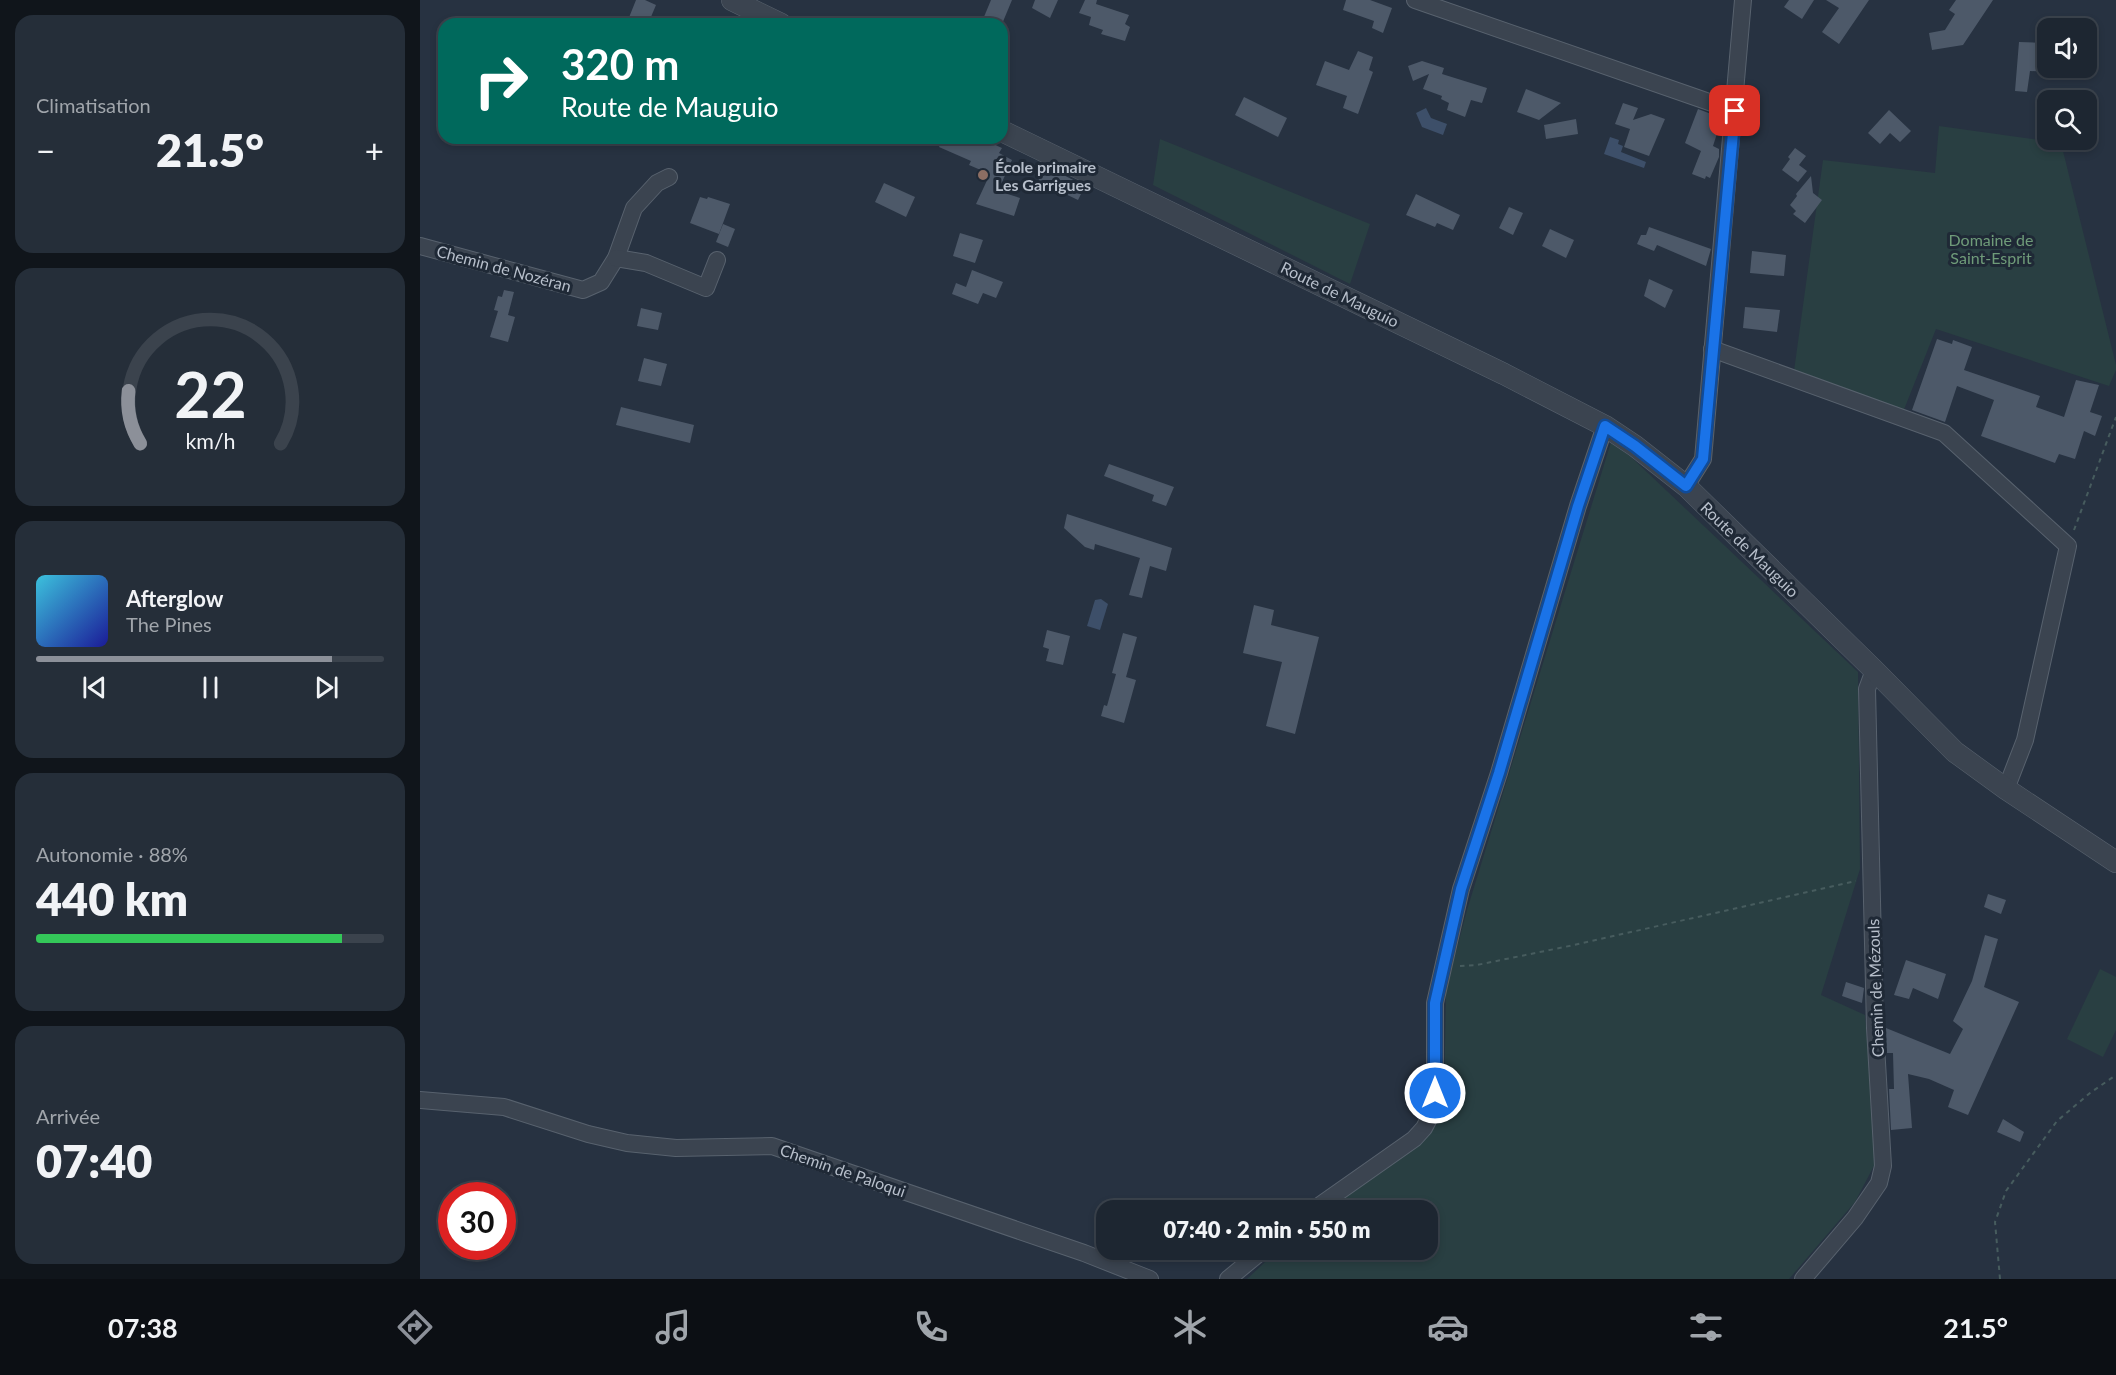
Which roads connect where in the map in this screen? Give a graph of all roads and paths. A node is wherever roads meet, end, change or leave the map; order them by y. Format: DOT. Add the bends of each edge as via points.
graph roads {
  1 [pos="732,0"];
  2 [pos="1415,0"];
  3 [pos="1743,0"];
  4 [pos="769,18"];
  5 [pos="1735,111"];
  6 [pos="1008,134"];
  7 [pos="669,177"];
  8 [pos="420,246"];
  9 [pos="616,258"];
  10 [pos="717,260"];
  11 [pos="1712,349"];
  12 [pos="2116,417"];
  13 [pos="1605,426"];
  14 [pos="1686,486"];
  15 [pos="2068,546"];
  16 [pos="1874,670"];
  17 [pos="2006,789"];
  18 [pos="2116,862"];
  19 [pos="1871,878"];
  20 [pos="1442,965"];
  21 [pos="2116,1075"];
  22 [pos="420,1100"];
  23 [pos="1327,1200"];
  24 [pos="1251,1260"];
  25 [pos="1150,1279"];
  26 [pos="1228,1279"];
  27 [pos="1803,1279"];
  28 [pos="2000,1279"];
  1 -- 4 [label="street"];
  2 -- 5 [label="street"];
  3 -- 5 [label="street"];
  5 -- 11 [label="street"];
  6 -- 13 [label="street, Route de Mauguio"];
  7 -- 9 [label="street, Chemin de Nozéran" via="657,183 634,208"];
  8 -- 9 [label="street, Chemin de Nozéran" via="583,290 601,282"];
  9 -- 10 [label="street" via="646,264 706,288"];
  11 -- 14 [label="street" via="1703,459"];
  11 -- 15 [label="street" via="1944,434"];
  12 -- 15 [label="path"];
  13 -- 14 [label="street, Route de Mauguio"];
  13 -- 20 [label="street" via="1461,889"];
  14 -- 16 [label="street, Route de Mauguio"];
  15 -- 17 [label="street" via="2025,740"];
  16 -- 17 [label="street, Route de Mauguio" via="1955,752"];
  16 -- 19 [label="street, Chemin de Mézouls" via="1867,689"];
  17 -- 18 [label="street, Route de Mauguio"];
  19 -- 20 [label="path" via="1488,963"];
  19 -- 27 [label="street, Chemin de Mézouls" via="1883,1166 1879,1183 1855,1218"];
  20 -- 23 [label="street" via="1435,1003 1435,1093 1430,1119 1414,1139"];
  21 -- 28 [label="path" via="2057,1121 2006,1191 1995,1222"];
  22 -- 25 [label="street, Chemin de Paloqui" via="504,1107 627,1143 676,1148 772,1146"];
  24 -- 26 [label="street"];
}
